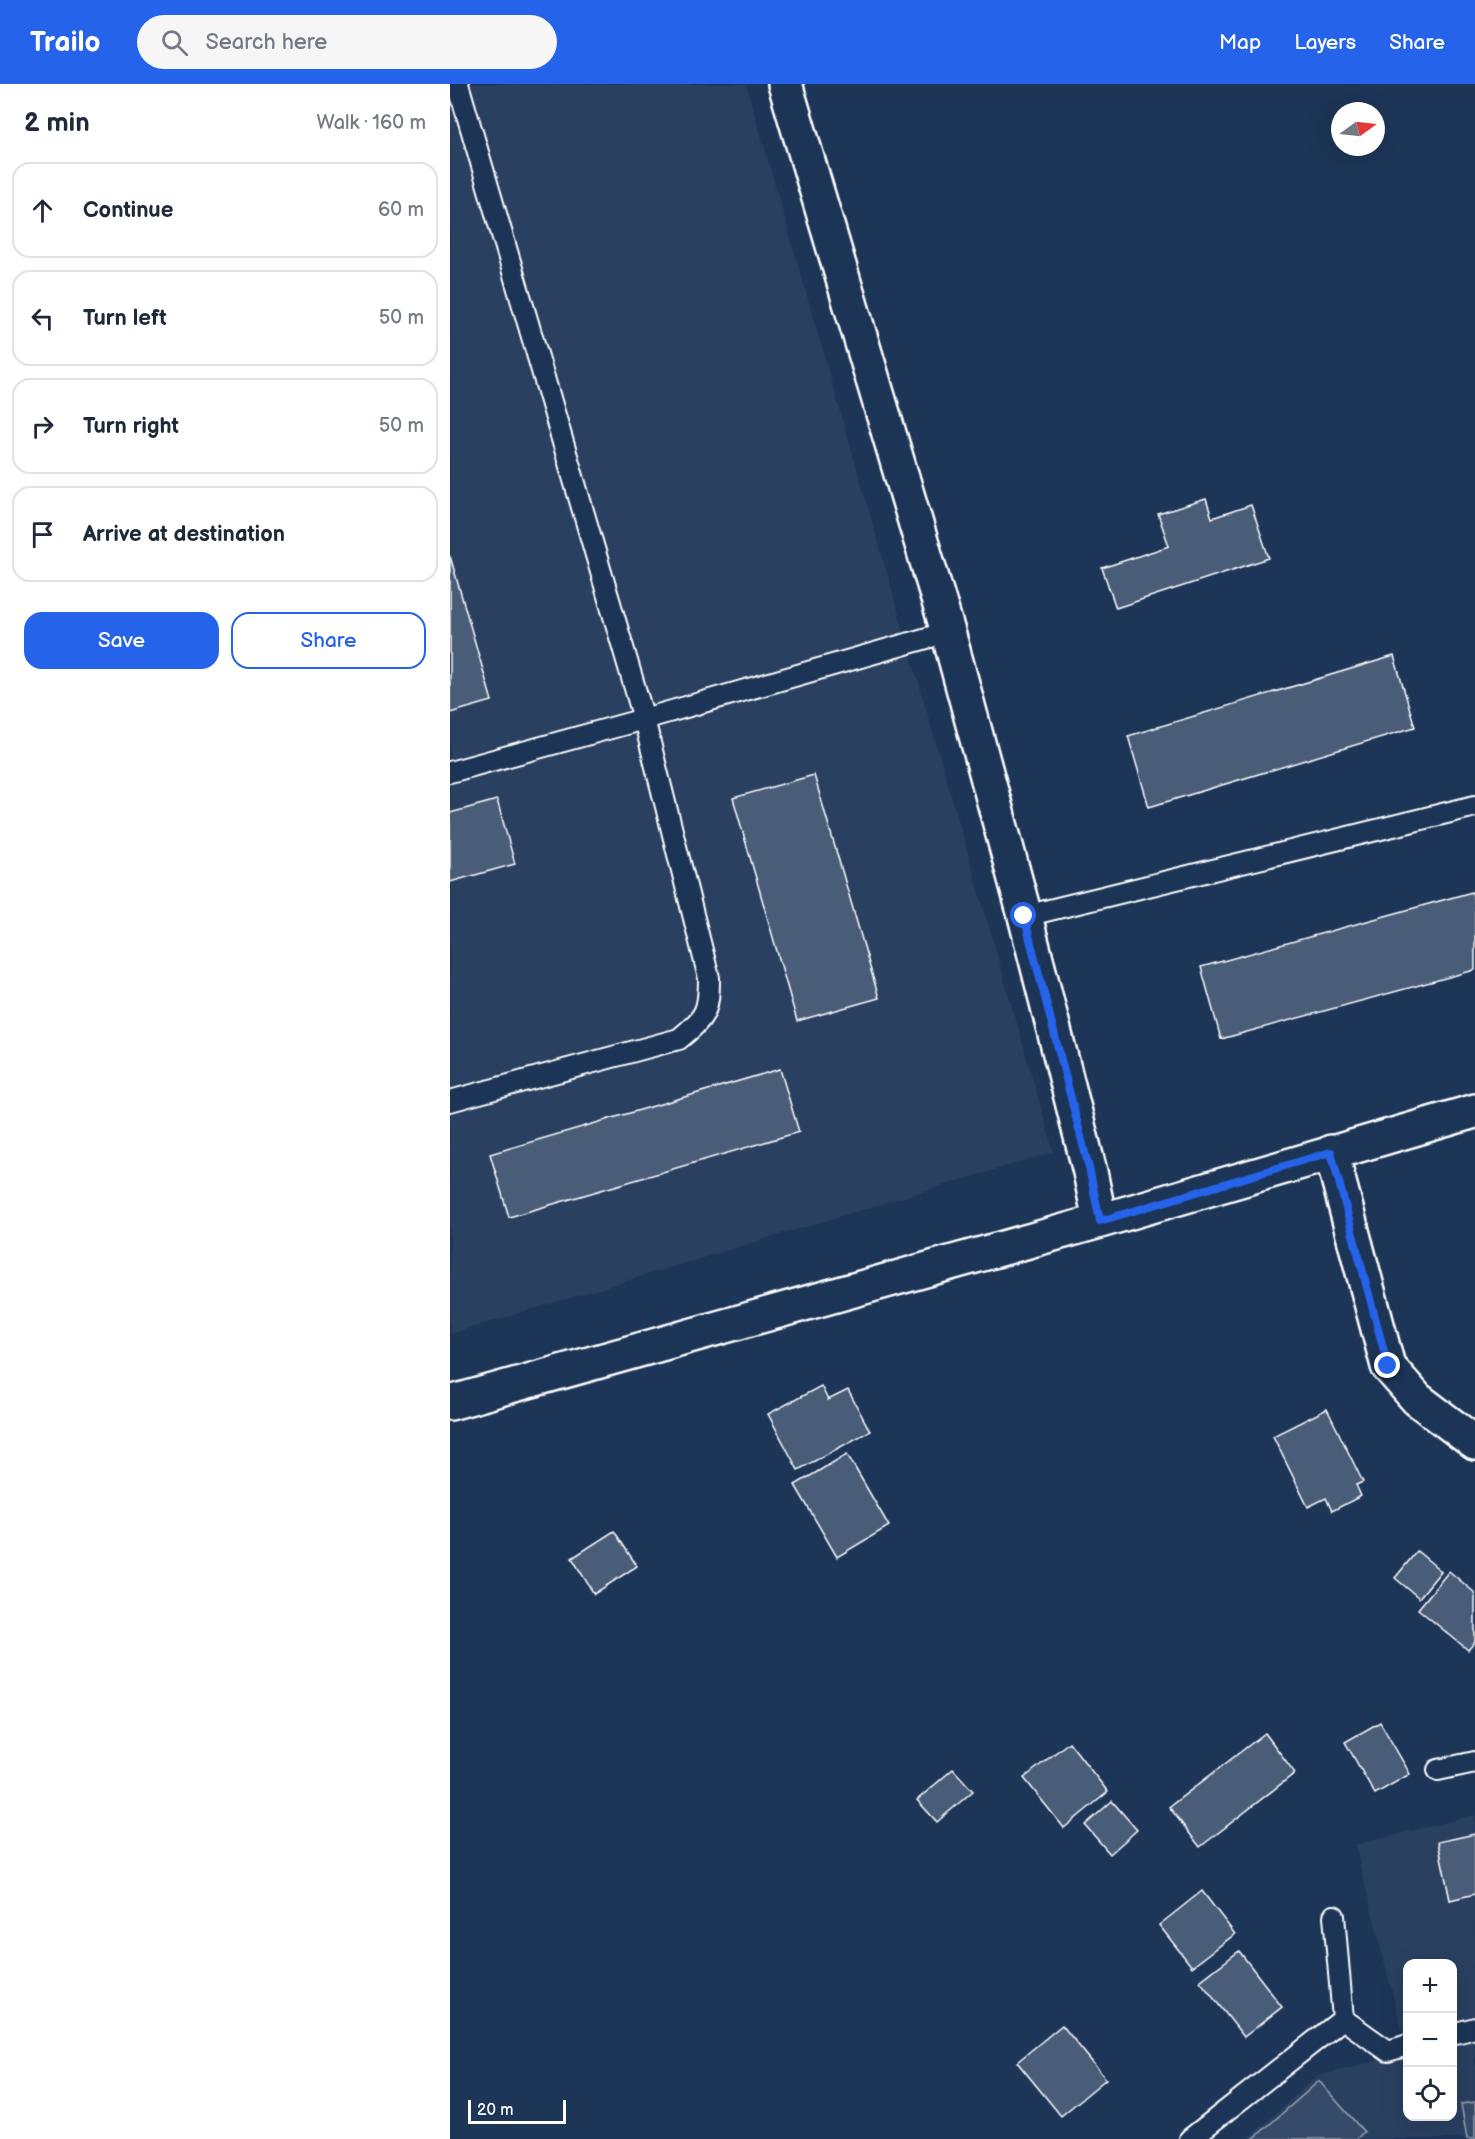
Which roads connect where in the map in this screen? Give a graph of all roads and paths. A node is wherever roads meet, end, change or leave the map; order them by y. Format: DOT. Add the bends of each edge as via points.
graph roads {
  1 [pos="458,84"];
  2 [pos="785,84"];
  3 [pos="948,632"];
  4 [pos="644,719"];
  5 [pos="450,772"];
  6 [pos="1475,806"];
  7 [pos="1024,916"];
  8 [pos="450,1101"];
  9 [pos="1475,1111"];
  10 [pos="1331,1152"];
  11 [pos="1100,1221"];
  12 [pos="450,1403"];
  13 [pos="1475,1443"];
  14 [pos="1475,1762"];
  15 [pos="1438,1770"];
  16 [pos="1334,1916"];
  17 [pos="1343,2019"];
  18 [pos="1475,2028"];
  19 [pos="1457,2033"];
  20 [pos="1403,2046"];
  21 [pos="1190,2139"];
  1 -- 4 [label="lane"];
  2 -- 3 [label="street"];
  3 -- 4 [label="lane"];
  3 -- 7 [label="street"];
  4 -- 5 [label="lane"];
  4 -- 8 [label="lane" via="709,978 709,1003 698,1024 680,1039"];
  6 -- 7 [label="lane"];
  7 -- 11 [label="street"];
  9 -- 10 [label="street"];
  10 -- 11 [label="street"];
  10 -- 13 [label="street" via="1388,1366 1417,1399"];
  11 -- 12 [label="street"];
  14 -- 15 [label="lane"];
  16 -- 17 [label="lane"];
  17 -- 20 [label="lane" via="1388,2051"];
  17 -- 21 [label="lane"];
  18 -- 19 [label="lane"];
}
